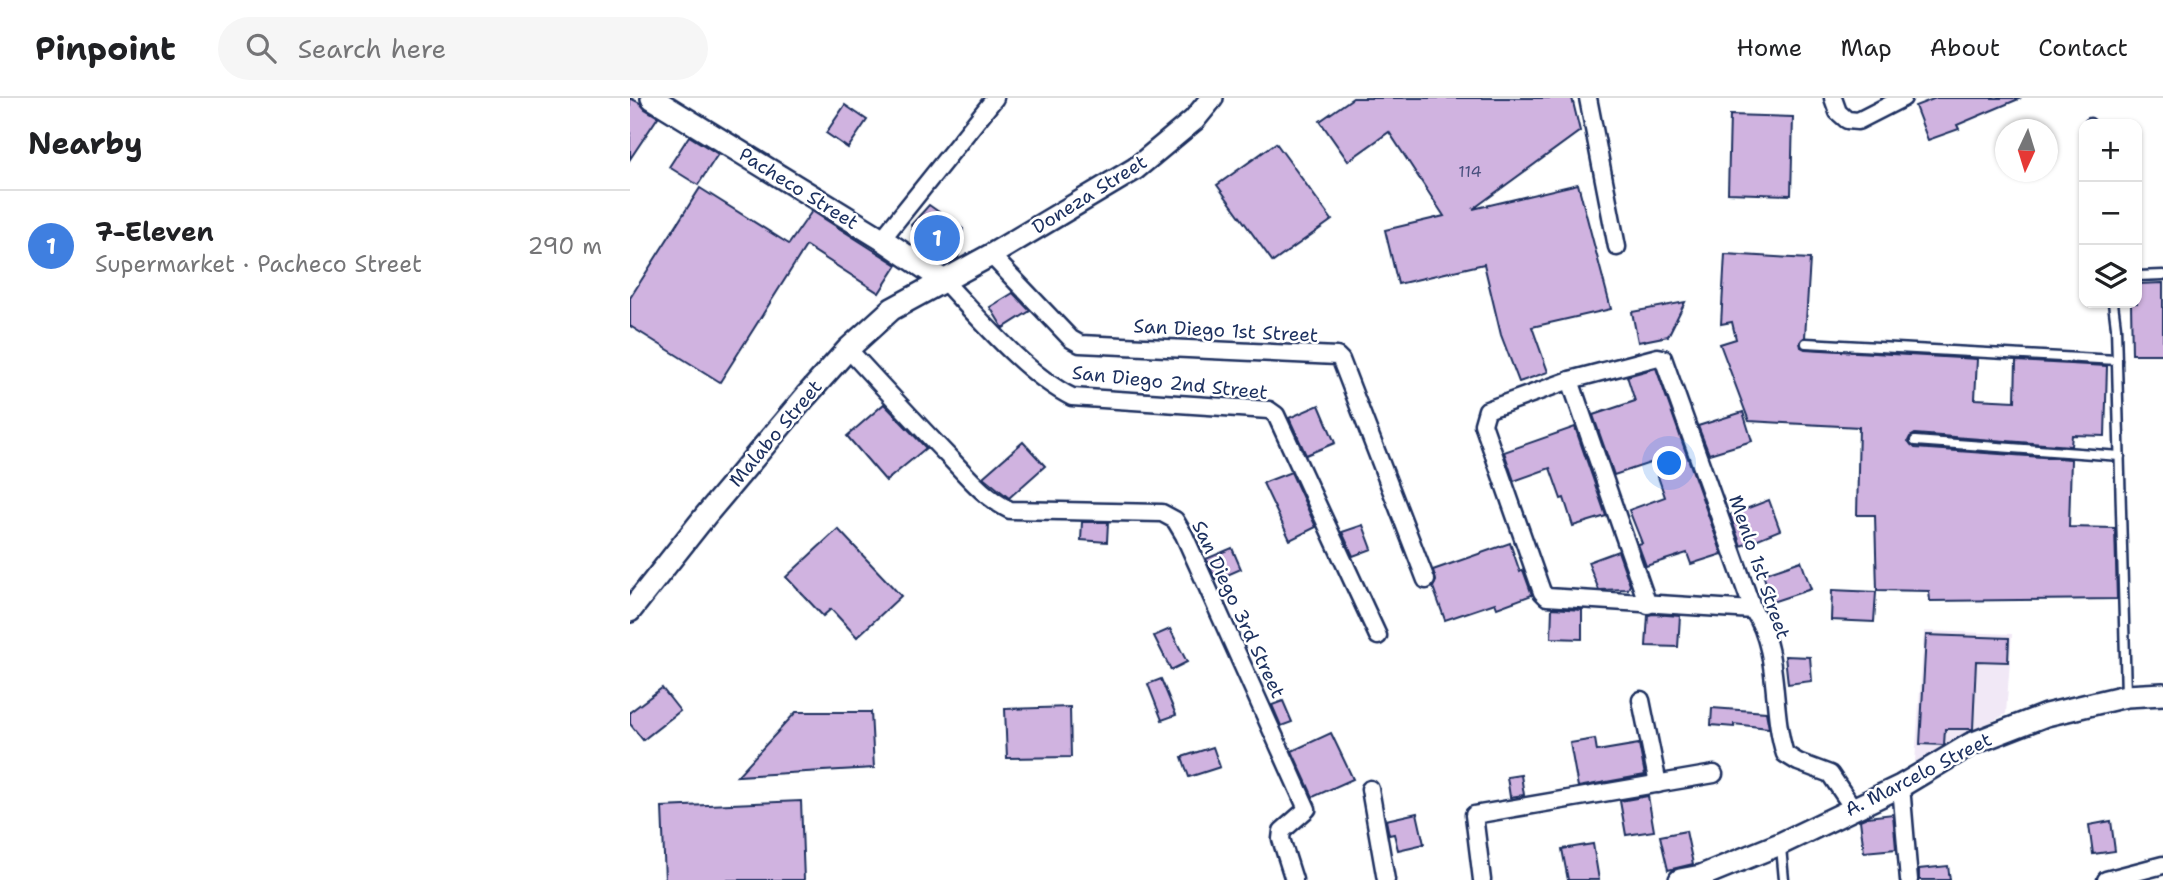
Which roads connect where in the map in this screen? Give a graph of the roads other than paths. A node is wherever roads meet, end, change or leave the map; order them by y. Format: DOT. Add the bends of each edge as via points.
graph roads {
  1 [pos="652,98"];
  2 [pos="995,98"];
  3 [pos="1212,98"];
  4 [pos="1588,98"];
  5 [pos="1903,98"];
  6 [pos="1836,105"];
  7 [pos="882,239"];
  8 [pos="1617,247"];
  9 [pos="991,256"];
  10 [pos="2163,275"];
  11 [pos="2142,276"];
  12 [pos="944,281"];
  13 [pos="2113,308"];
  14 [pos="1807,343"];
  15 [pos="848,349"];
  16 [pos="2117,360"];
  17 [pos="1570,380"];
  18 [pos="1915,441"];
  19 [pos="2120,456"];
  20 [pos="1426,580"];
  21 [pos="1648,605"];
  22 [pos="1753,610"];
  23 [pos="630,611"];
  24 [pos="1378,636"];
  25 [pos="2163,694"];
  26 [pos="2126,696"];
  27 [pos="1641,700"];
  28 [pos="1714,774"];
  29 [pos="1658,784"];
  30 [pos="1900,786"];
  31 [pos="1370,789"];
  32 [pos="1853,808"];
  33 [pos="1780,844"];
  34 [pos="2163,865"];
  35 [pos="1294,880"];
  36 [pos="1386,880"];
  37 [pos="1482,880"];
  38 [pos="1680,880"];
  39 [pos="1784,880"];
  40 [pos="1909,880"];
  41 [pos="2106,880"];
  1 -- 7 [label="street, Pacheco Street"];
  2 -- 7 [label="street"];
  3 -- 9 [label="street, Doneza Street" via="1194,120 1135,169"];
  4 -- 8 [label="street"];
  5 -- 6 [label="street" via="1858,121 1847,120"];
  7 -- 12 [label="street, Pacheco Street"];
  9 -- 12 [label="street, Doneza Street"];
  9 -- 20 [label="street, San Diego 1st Street" via="1080,344 1337,356"];
  10 -- 11 [label="lane"];
  12 -- 15 [label="street, Malabo Street" via="892,309"];
  12 -- 24 [label="street, San Diego 2nd Street" via="1012,351 1072,397 1269,410 1276,415"];
  13 -- 16 [label="lane"];
  14 -- 16 [label="lane"];
  15 -- 23 [label="street, Malabo Street"];
  15 -- 35 [label="street, San Diego 3rd Street" via="998,504 1010,510 1162,513 1175,520 1307,809 1282,831"];
  16 -- 19 [label="lane"];
  17 -- 21 [label="street"];
  17 -- 21 [label="street" via="1487,410 1483,424 1542,592 1547,597"];
  17 -- 22 [label="street, Menlo 1st Street" via="1658,357 1667,362"];
  18 -- 19 [label="lane"];
  19 -- 26 [label="lane"];
  21 -- 22 [label="street"];
  22 -- 32 [label="street, Menlo 1st Street" via="1768,649 1785,754 1830,774"];
  25 -- 26 [label="street, A. Marcelo Street"];
  26 -- 30 [label="street, A. Marcelo Street" via="2046,715 1971,744"];
  27 -- 29 [label="street"];
  28 -- 29 [label="street"];
  29 -- 37 [label="street" via="1474,815"];
  30 -- 32 [label="street, A. Marcelo Street"];
  30 -- 40 [label="street"];
  31 -- 36 [label="street"];
  32 -- 33 [label="street, A. Marcelo Street"];
  33 -- 38 [label="street, A. Marcelo Street"];
  33 -- 39 [label="lane"];
  34 -- 41 [label="street"];
}
